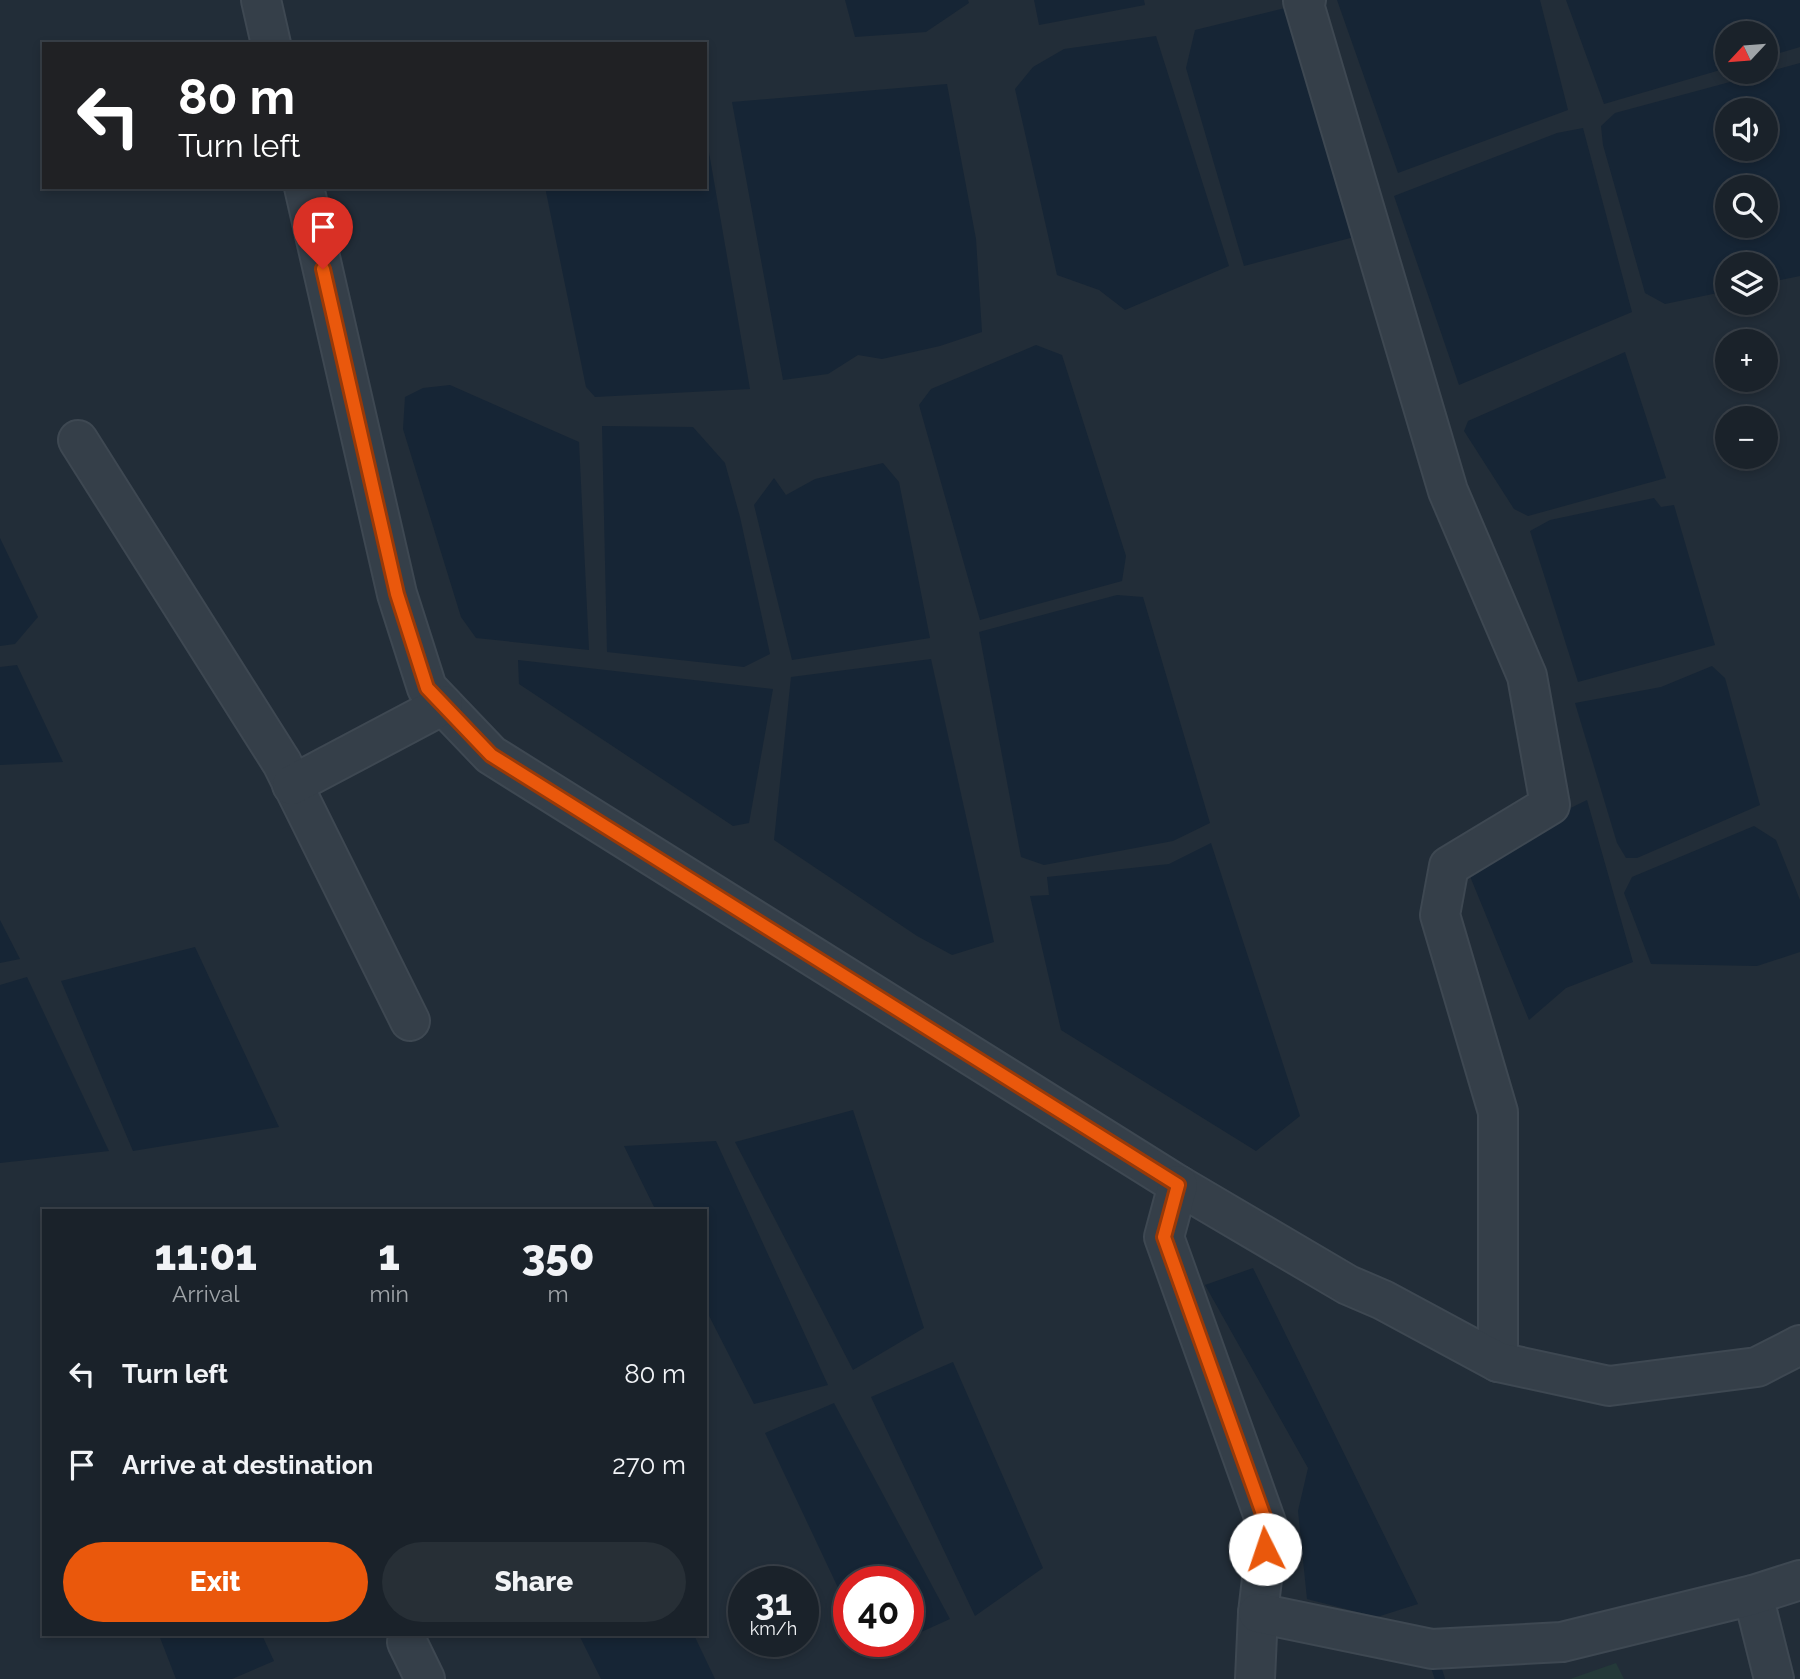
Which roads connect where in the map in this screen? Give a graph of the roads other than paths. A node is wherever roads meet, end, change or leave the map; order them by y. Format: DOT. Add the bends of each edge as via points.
graph roads {
  1 [pos="261,0"];
  2 [pos="1306,0"];
  3 [pos="271,42"];
  4 [pos="304,189"];
  5 [pos="78,440"];
  6 [pos="443,705"];
  7 [pos="292,785"];
  8 [pos="410,1021"];
  9 [pos="1178,1185"];
  10 [pos="1800,1345"];
  11 [pos="1498,1363"];
  12 [pos="1800,1580"];
  13 [pos="1754,1595"];
  14 [pos="1258,1613"];
  15 [pos="407,1642"];
  16 [pos="425,1679"];
  17 [pos="1255,1679"];
  18 [pos="1774,1679"];
  1 -- 3 [label="street"];
  2 -- 11 [label="street" via="1448,491 1527,676 1550,805 1449,866 1440,915 1498,1112"];
  4 -- 6 [label="street" via="397,594 427,688"];
  5 -- 7 [label="street"];
  6 -- 7 [label="street"];
  6 -- 9 [label="street" via="491,755"];
  7 -- 8 [label="street"];
  9 -- 11 [label="street" via="1348,1285"];
  9 -- 14 [label="street" via="1164,1237 1268,1528"];
  10 -- 11 [label="street" via="1758,1367 1609,1386"];
  12 -- 13 [label="street"];
  13 -- 14 [label="street" via="1562,1642 1432,1649"];
  13 -- 18 [label="street"];
  14 -- 17 [label="street"];
  15 -- 16 [label="street"];
}
